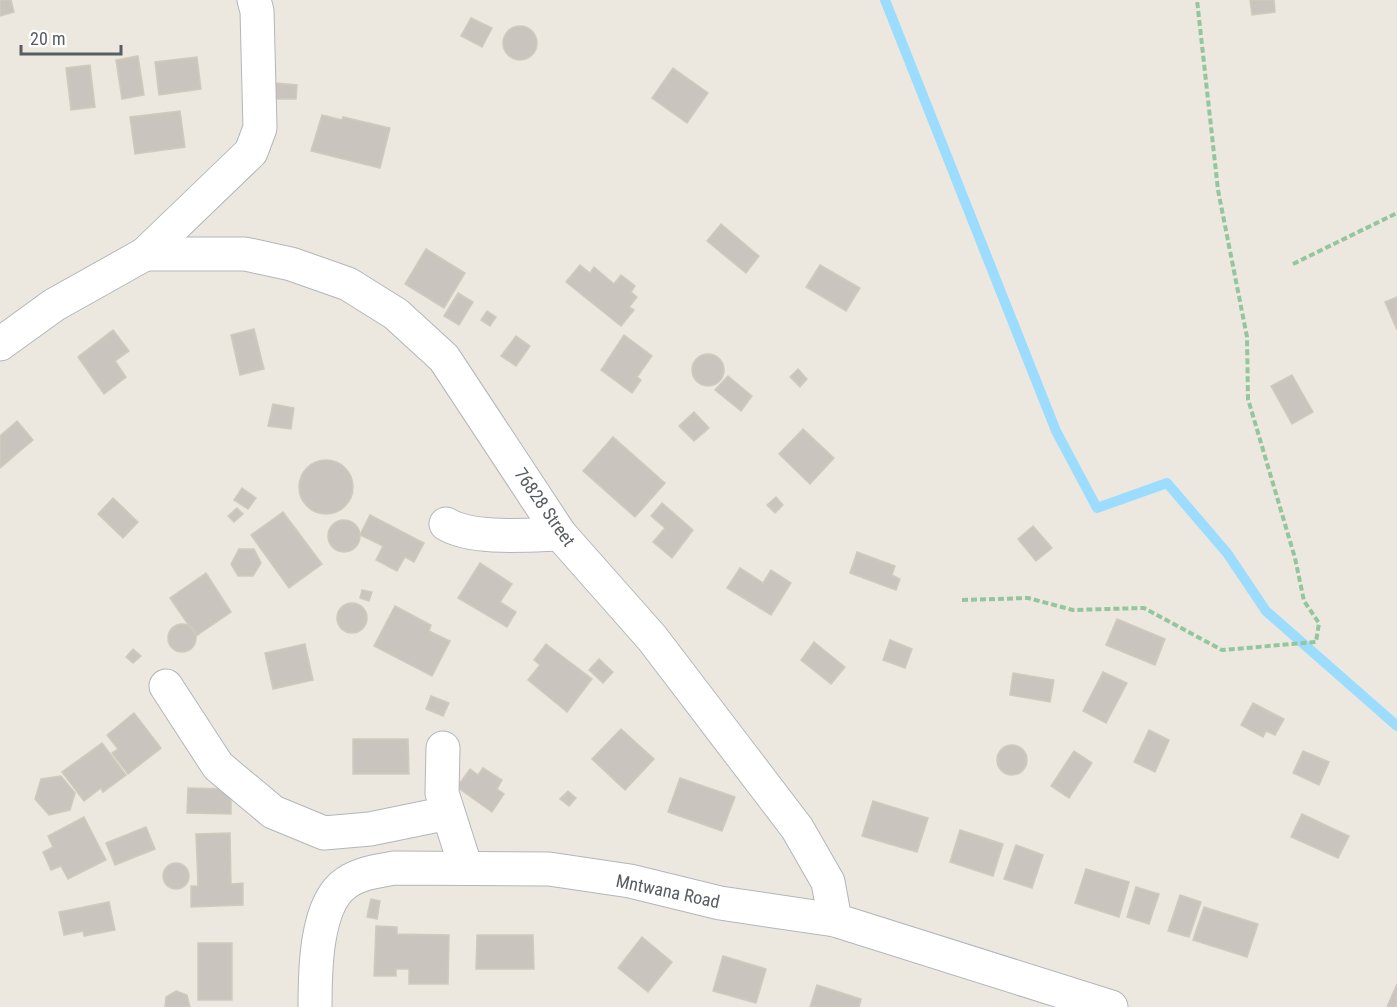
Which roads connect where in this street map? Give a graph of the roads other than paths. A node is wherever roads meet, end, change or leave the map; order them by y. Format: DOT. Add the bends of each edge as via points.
graph roads {
  1 [pos="254,0"];
  2 [pos="145,254"];
  3 [pos="0,344"];
  4 [pos="446,524"];
  5 [pos="560,534"];
  6 [pos="166,686"];
  7 [pos="443,748"];
  8 [pos="448,813"];
  9 [pos="466,868"];
  10 [pos="835,920"];
  11 [pos="315,1007"];
  12 [pos="1111,1007"];
  1 -- 2 [label="street" via="260,128 251,152"];
  2 -- 3 [label="street" via="54,305"];
  2 -- 5 [label="street, 76828 Street" via="245,254 291,264 348,284 396,314 444,358"];
  4 -- 5 [label="street" via="468,531"];
  5 -- 10 [label="street, 76828 Street" via="652,638 797,828 828,882"];
  6 -- 8 [label="street" via="219,766 273,812 324,833 370,829"];
  7 -- 8 [label="street" via="442,793"];
  8 -- 9 [label="street"];
  9 -- 10 [label="street, Mntwana Road" via="549,869 630,881 720,903"];
  9 -- 11 [label="street, Mntwana Road" via="394,868 369,872 344,884 329,904 319,940"];
  10 -- 12 [label="street, Mntwana Road"];
}
